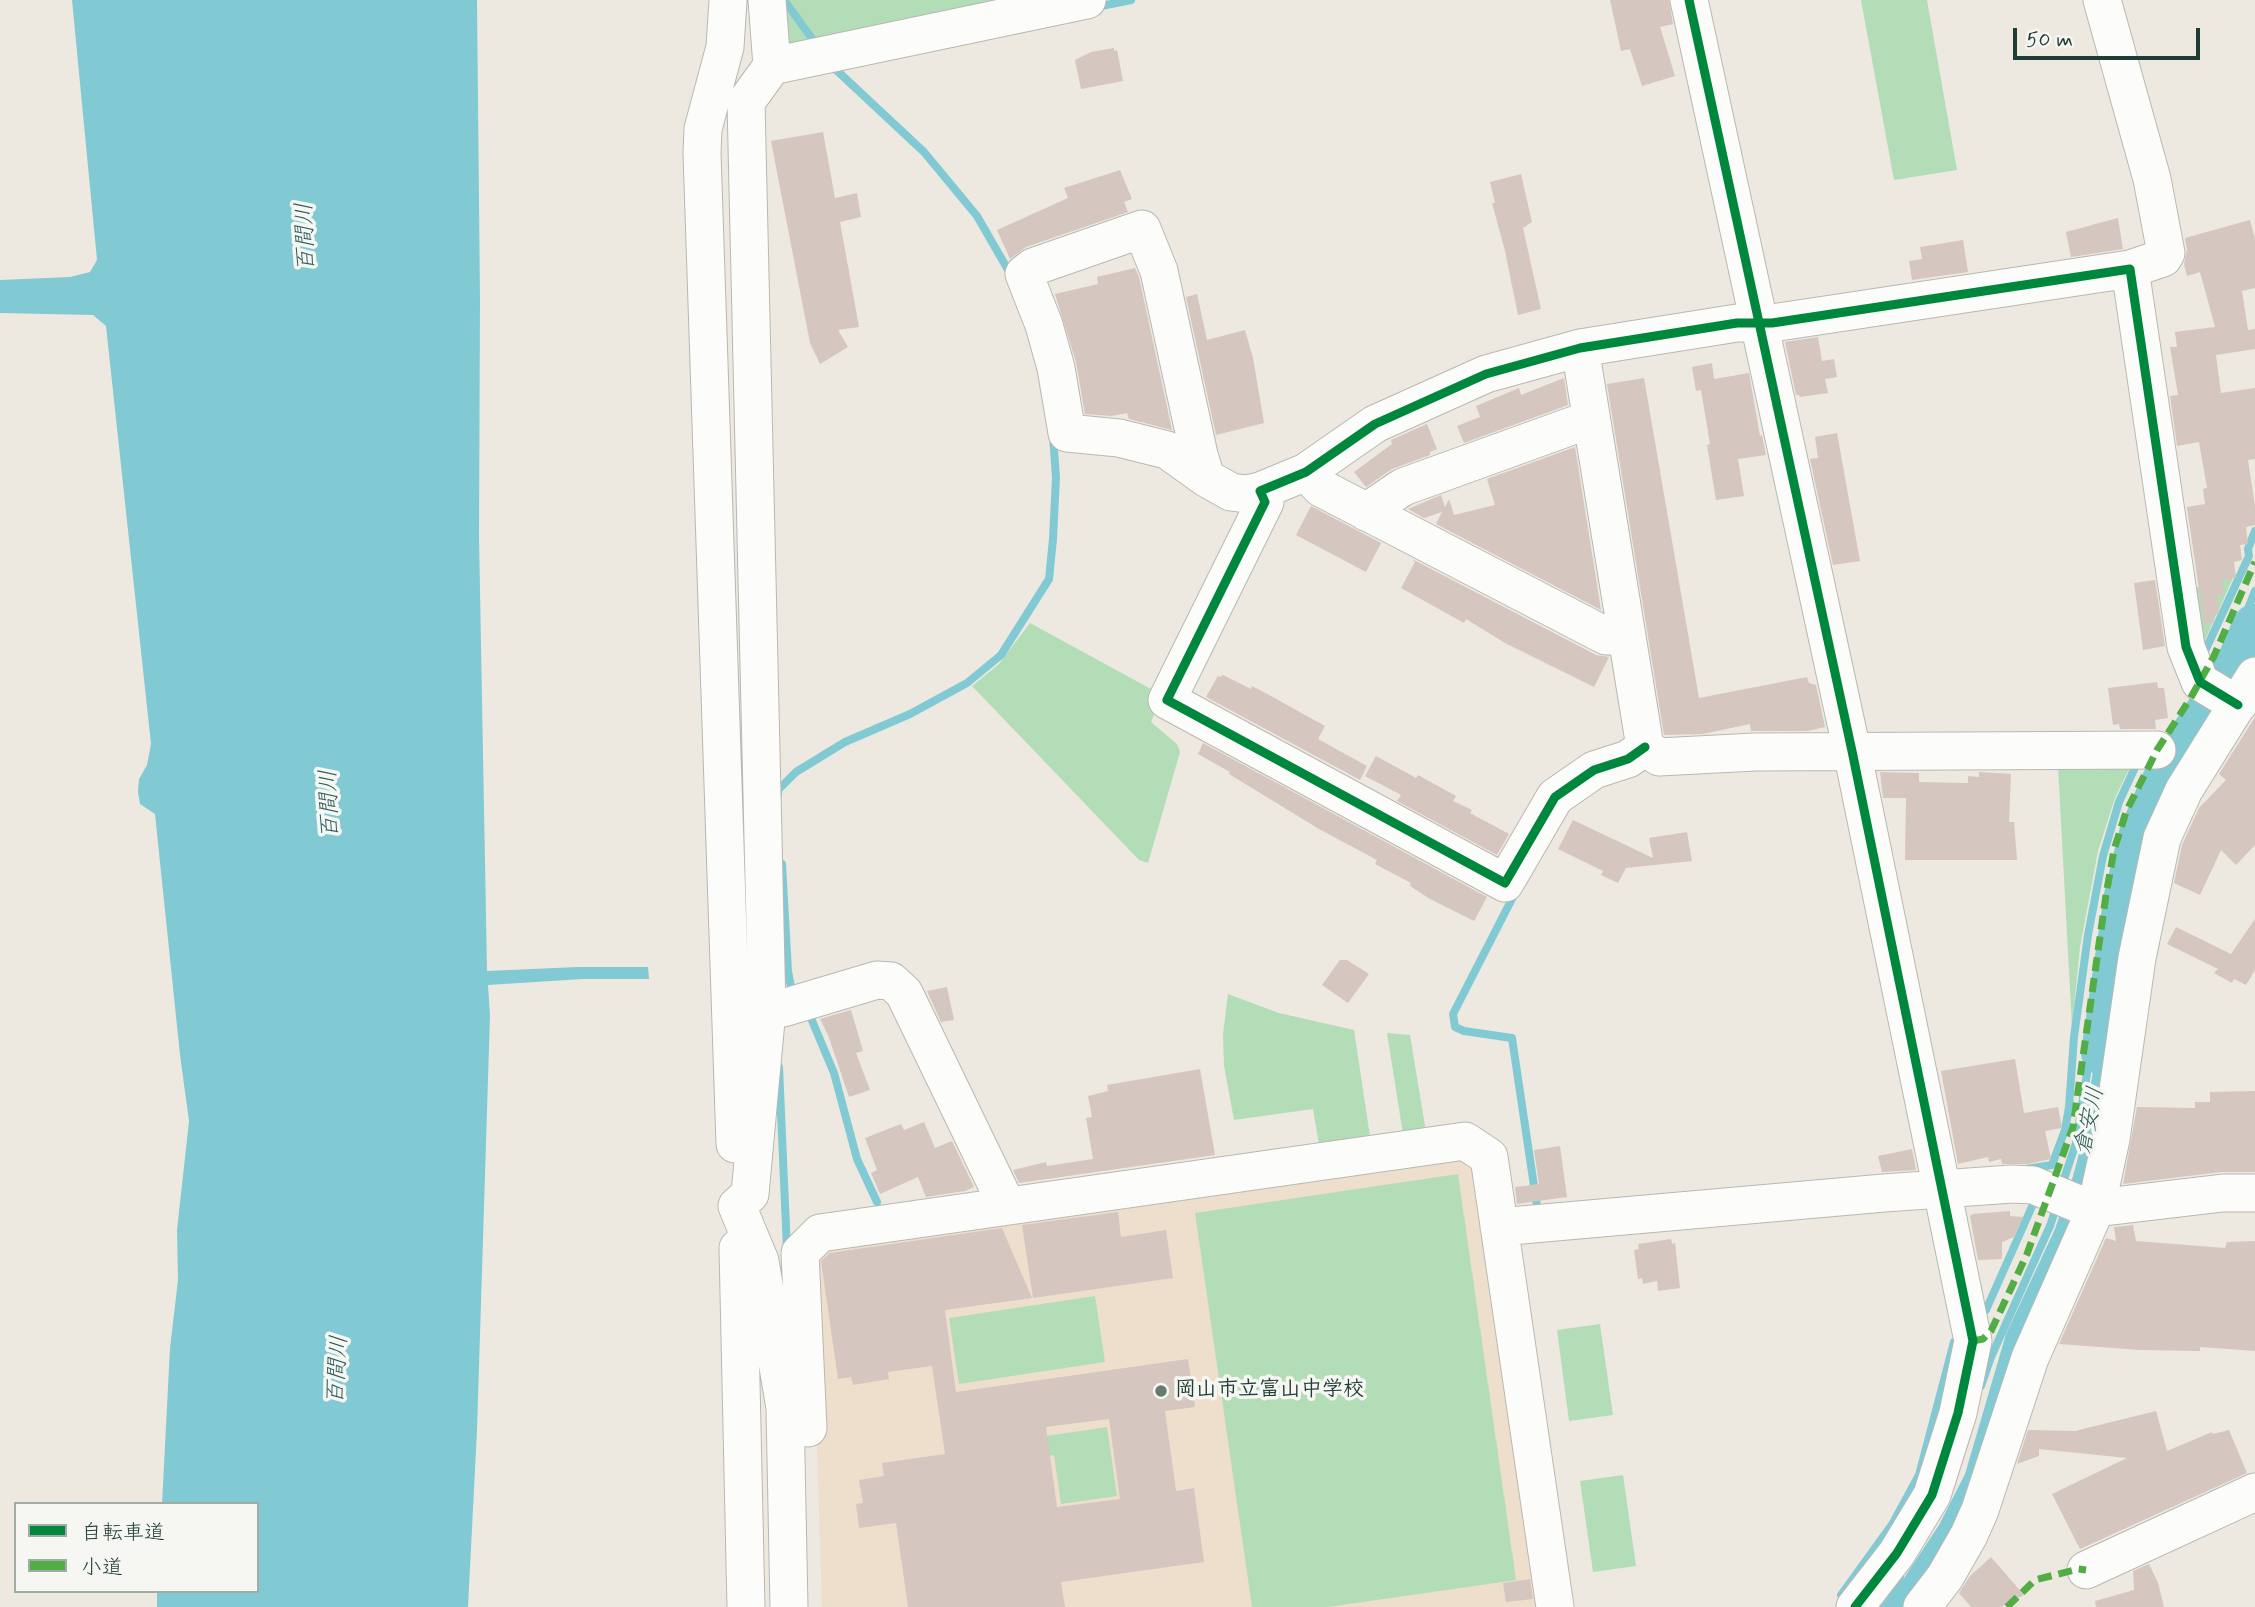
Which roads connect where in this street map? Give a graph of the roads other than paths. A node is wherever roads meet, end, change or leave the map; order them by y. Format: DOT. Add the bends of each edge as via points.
graph roads {
  1 [pos="728,0"];
  2 [pos="767,0"];
  3 [pos="1087,0"];
  4 [pos="1689,0"];
  5 [pos="2102,0"];
  6 [pos="772,66"];
  7 [pos="2130,269"];
  8 [pos="1759,321"];
  9 [pos="1580,348"];
  10 [pos="1591,419"];
  11 [pos="1311,477"];
  12 [pos="1206,478"];
  13 [pos="1260,491"];
  14 [pos="1366,512"];
  15 [pos="1627,636"];
  16 [pos="2232,692"];
  17 [pos="1645,747"];
  18 [pos="2157,750"];
  19 [pos="1852,751"];
  20 [pos="792,1004"];
  21 [pos="1944,1188"];
  22 [pos="2255,1193"];
  23 [pos="2080,1204"];
  24 [pos="737,1206"];
  25 [pos="1007,1206"];
  26 [pos="1499,1227"];
  27 [pos="796,1407"];
  28 [pos="2255,1492"];
  29 [pos="2086,1570"];
  30 [pos="1904,1599"];
  31 [pos="746,1607"];
  32 [pos="789,1607"];
  33 [pos="814,1607"];
  34 [pos="1555,1607"];
  1 -- 24 [label="street" via="725,47 703,129 702,153"];
  2 -- 6 [label="street"];
  3 -- 6 [label="street"];
  4 -- 8 [label="street"];
  5 -- 7 [label="street" via="2151,179 2166,253"];
  6 -- 20 [label="street" via="746,102"];
  7 -- 8 [label="street" via="1772,323"];
  7 -- 16 [label="street" via="2186,647 2200,682"];
  8 -- 9 [label="street"];
  8 -- 19 [label="street"];
  9 -- 10 [label="street"];
  9 -- 11 [label="street" via="1486,374 1375,424"];
  10 -- 14 [label="street" via="1403,487"];
  10 -- 15 [label="street"];
  11 -- 13 [label="street"];
  11 -- 14 [label="street" via="1321,488"];
  12 -- 12 [label="street" via="1167,450 1119,438 1067,433 1056,368 1024,274 1142,229 1159,271"];
  12 -- 13 [label="street" via="1231,492"];
  13 -- 17 [label="street" via="1265,502 1167,700 1505,883 1555,797 1594,770 1628,759"];
  14 -- 15 [label="street" via="1606,636"];
  15 -- 17 [label="street"];
  16 -- 23 [label="street" via="2162,838 2137,958 2111,1139"];
  17 -- 19 [label="street" via="1659,757"];
  18 -- 19 [label="street"];
  19 -- 21 [label="street"];
  20 -- 24 [label="street" via="750,1194"];
  20 -- 25 [label="street" via="877,980 891,981 904,993"];
  21 -- 23 [label="street" via="2033,1185"];
  21 -- 26 [label="street"];
  21 -- 30 [label="street" via="1973,1341 1955,1424 1932,1495 1916,1525"];
  22 -- 23 [label="street"];
  23 -- 30 [label="street" via="1969,1535"];
  24 -- 27 [label="street" via="760,1261"];
  24 -- 31 [label="street"];
  25 -- 26 [label="street" via="1465,1142 1489,1157"];
  25 -- 27 [label="street" via="820,1233 800,1253"];
  26 -- 34 [label="street"];
  27 -- 32 [label="street"];
  27 -- 33 [label="street"];
  28 -- 29 [label="street"];
}
